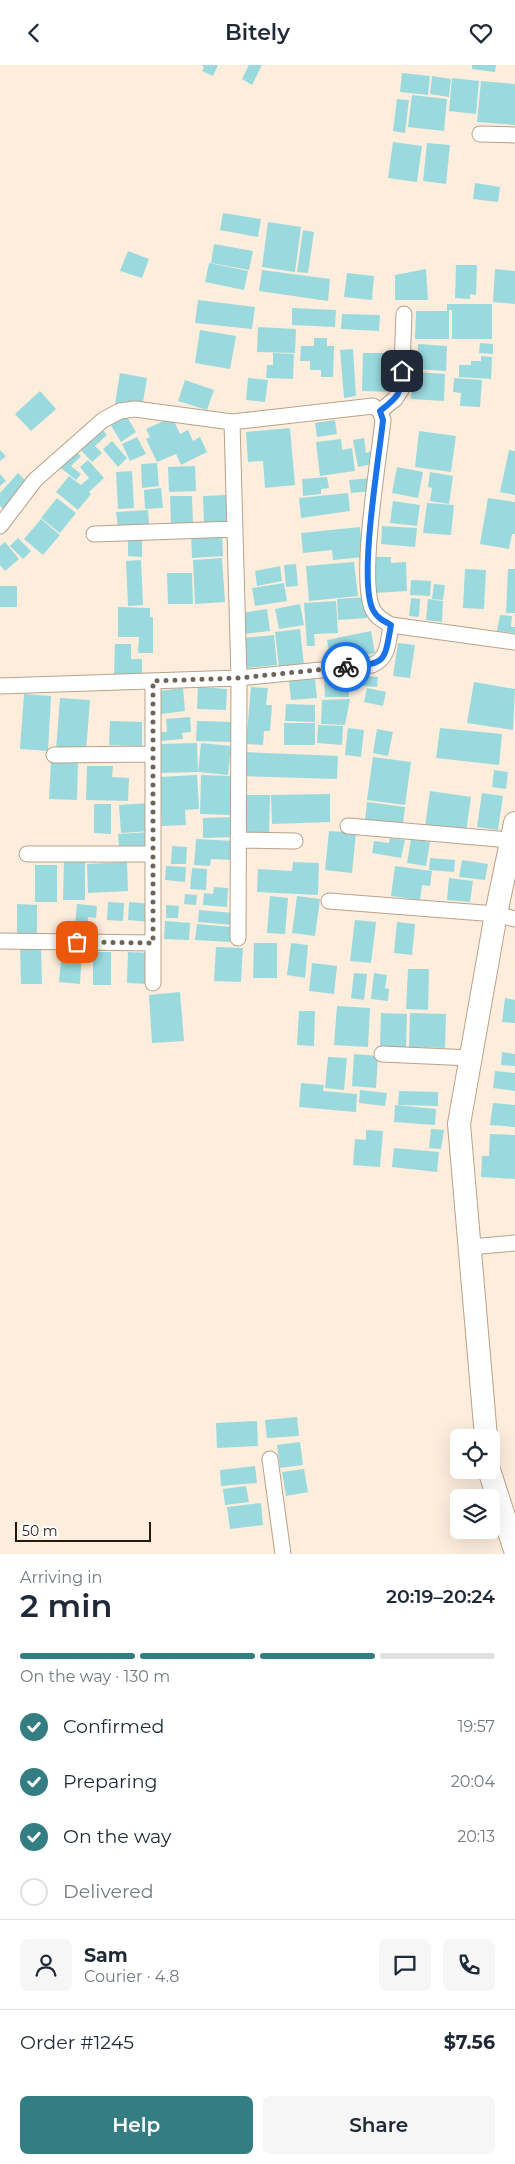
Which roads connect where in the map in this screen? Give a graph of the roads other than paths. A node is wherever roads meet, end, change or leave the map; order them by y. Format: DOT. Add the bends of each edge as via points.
graph roads {
  1 [pos="480,134"];
  2 [pos="515,135"];
  3 [pos="404,315"];
  4 [pos="380,411"];
  5 [pos="232,422"];
  6 [pos="0,526"];
  7 [pos="235,529"];
  8 [pos="94,534"];
  9 [pos="391,625"];
  10 [pos="515,642"];
  11 [pos="239,678"];
  12 [pos="153,681"];
  13 [pos="0,687"];
  14 [pos="54,755"];
  15 [pos="153,755"];
  16 [pos="348,827"];
  17 [pos="512,832"];
  18 [pos="238,840"];
  19 [pos="295,841"];
  20 [pos="28,854"];
  21 [pos="153,854"];
  22 [pos="329,901"];
  23 [pos="506,917"];
  24 [pos="238,938"];
  25 [pos="0,941"];
  26 [pos="153,943"];
  27 [pos="153,983"];
  28 [pos="382,1054"];
  29 [pos="471,1058"];
  30 [pos="515,1243"];
  31 [pos="470,1247"];
  32 [pos="485,1429"];
  33 [pos="270,1459"];
  34 [pos="492,1479"];
  35 [pos="515,1550"];
  36 [pos="283,1554"];
  1 -- 2 [label="street"];
  3 -- 4 [label="street" via="401,390"];
  4 -- 5 [label="street" via="373,406"];
  4 -- 9 [label="street" via="383,420 367,581 373,610"];
  5 -- 6 [label="street" via="134,409 111,415 35,480"];
  5 -- 7 [label="street"];
  7 -- 8 [label="street"];
  7 -- 11 [label="street"];
  9 -- 10 [label="street"];
  9 -- 11 [label="street" via="386,655 372,665"];
  11 -- 12 [label="street"];
  11 -- 18 [label="street"];
  12 -- 13 [label="street"];
  12 -- 15 [label="street"];
  14 -- 15 [label="street"];
  15 -- 21 [label="street"];
  16 -- 17 [label="street"];
  17 -- 23 [label="main road"];
  18 -- 19 [label="street"];
  18 -- 24 [label="street"];
  20 -- 21 [label="street"];
  21 -- 26 [label="street"];
  22 -- 23 [label="street"];
  23 -- 29 [label="main road"];
  25 -- 26 [label="street"];
  26 -- 27 [label="street"];
  28 -- 29 [label="street"];
  29 -- 31 [label="main road" via="460,1124"];
  30 -- 31 [label="street"];
  31 -- 32 [label="main road"];
  33 -- 36 [label="street"];
  34 -- 35 [label="main road"];
}
